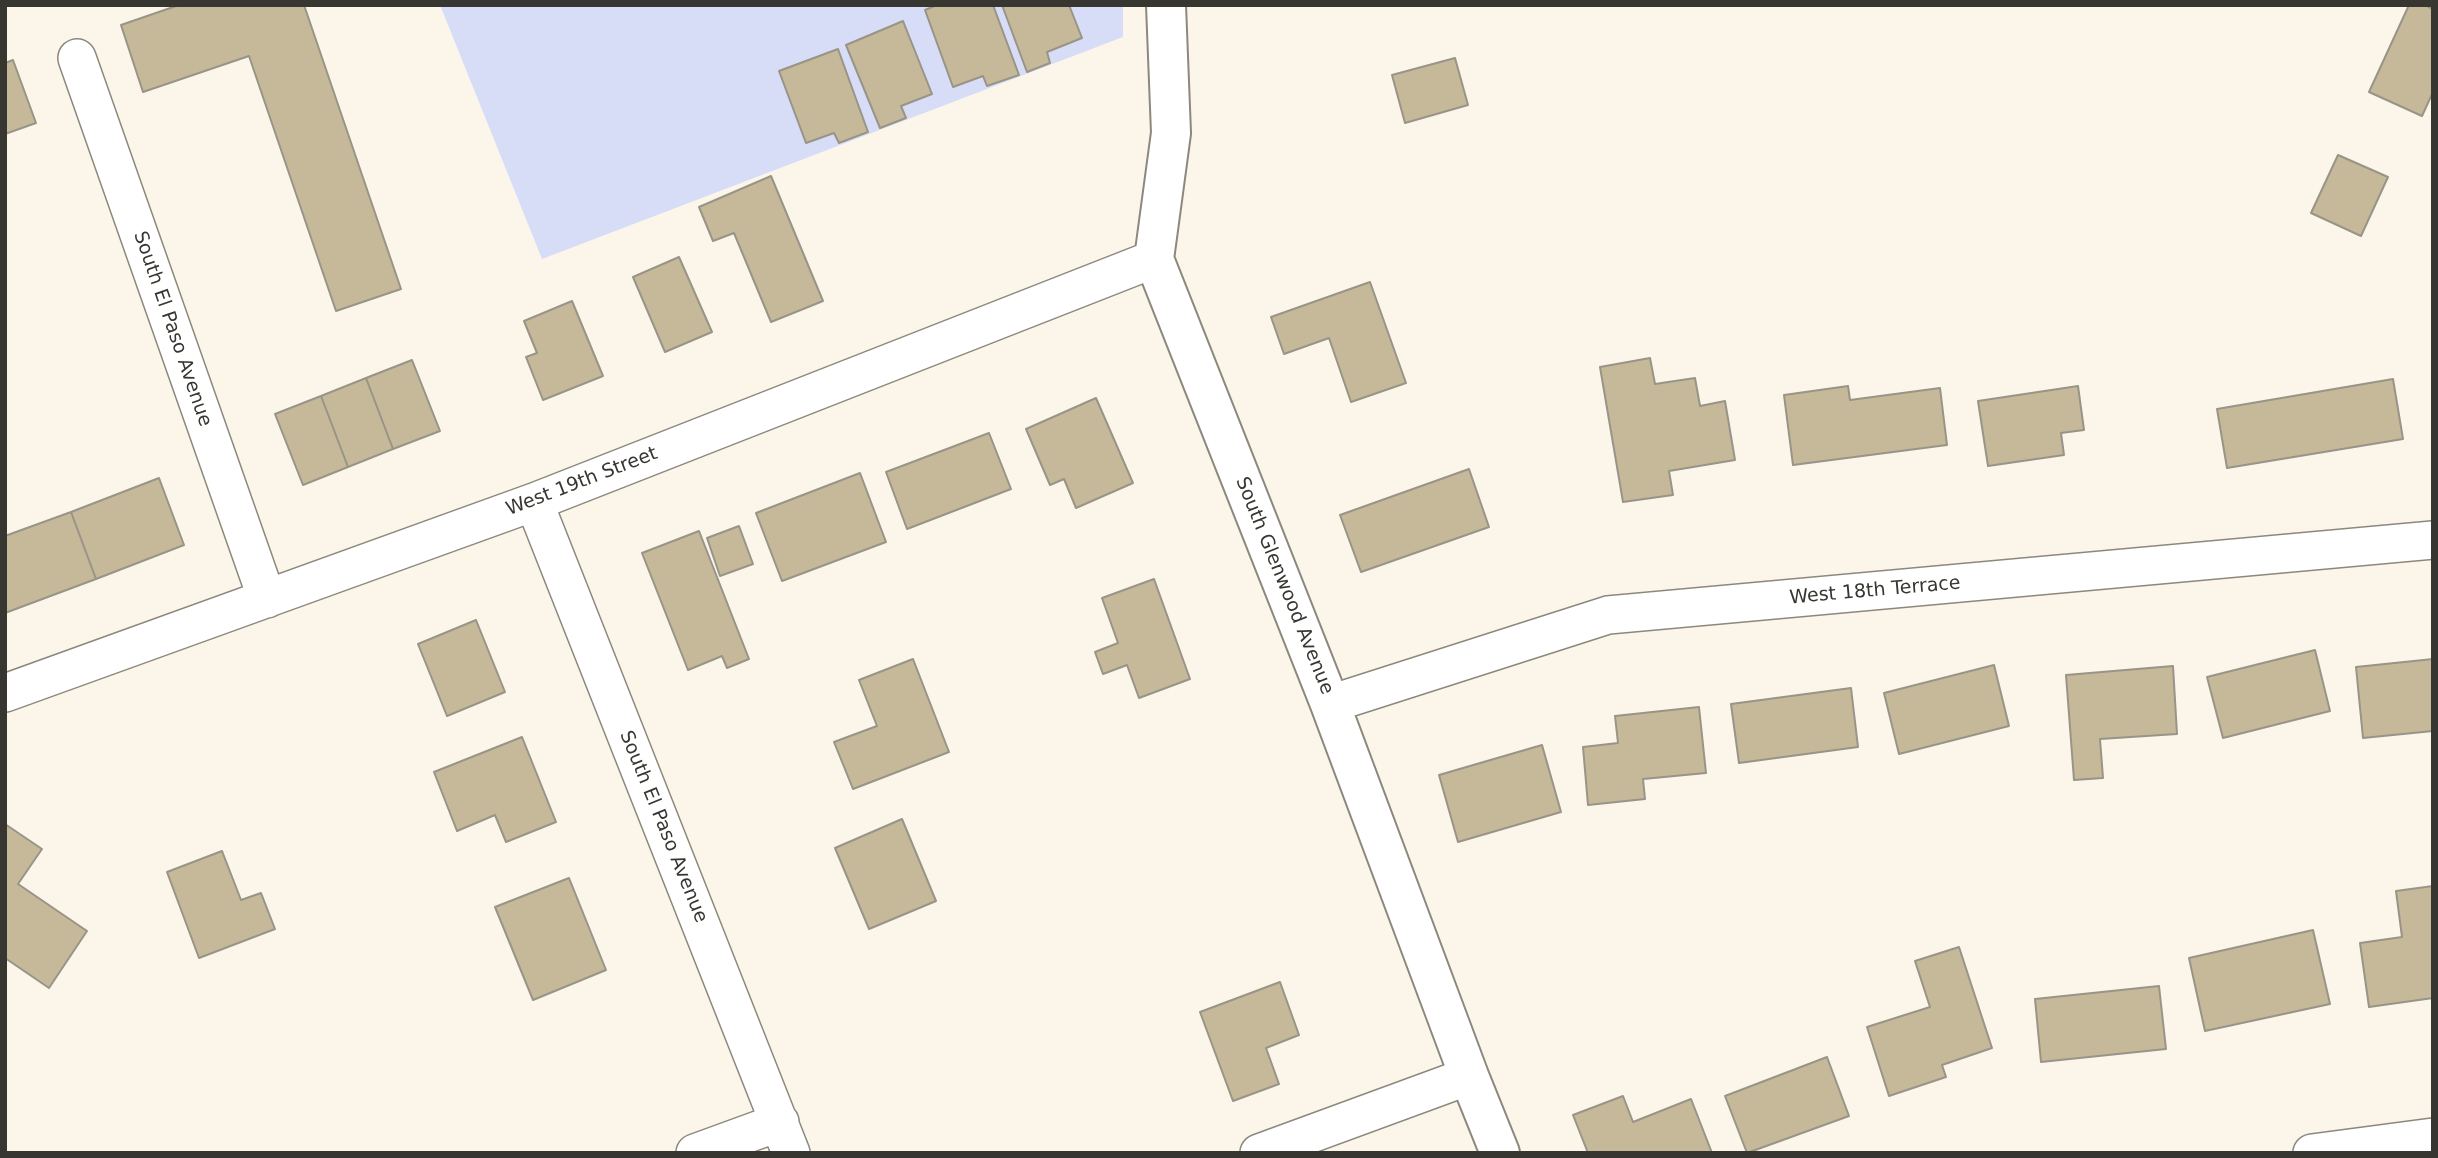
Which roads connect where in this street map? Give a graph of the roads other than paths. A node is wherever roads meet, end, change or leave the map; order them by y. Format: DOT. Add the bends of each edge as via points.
graph roads {
  1 [pos="1166,5"];
  2 [pos="77,58"];
  3 [pos="1154,259"];
  4 [pos="534,502"];
  5 [pos="2433,540"];
  6 [pos="267,599"];
  7 [pos="5,693"];
  8 [pos="1330,704"];
  9 [pos="1469,1076"];
  10 [pos="786,1137"];
  11 [pos="2424,1143"];
  12 [pos="695,1153"];
  13 [pos="1259,1153"];
  14 [pos="1500,1153"];
  15 [pos="2312,1153"];
  1 -- 3 [label="street, South Glenwood Avenue" via="1171,133"];
  2 -- 6 [label="street, South El Paso Avenue"];
  3 -- 4 [label="street, West 19th Street"];
  3 -- 8 [label="street, South Glenwood Avenue"];
  4 -- 6 [label="street, West 19th Street"];
  4 -- 10 [label="street, South El Paso Avenue"];
  5 -- 8 [label="street, West 18th Terrace" via="1608,615"];
  6 -- 7 [label="street, West 19th Street"];
  8 -- 9 [label="street, South Glenwood Avenue"];
  9 -- 13 [label="street"];
  9 -- 14 [label="street, South Glenwood Avenue"];
  10 -- 12 [label="street"];
  11 -- 15 [label="street"];
}
